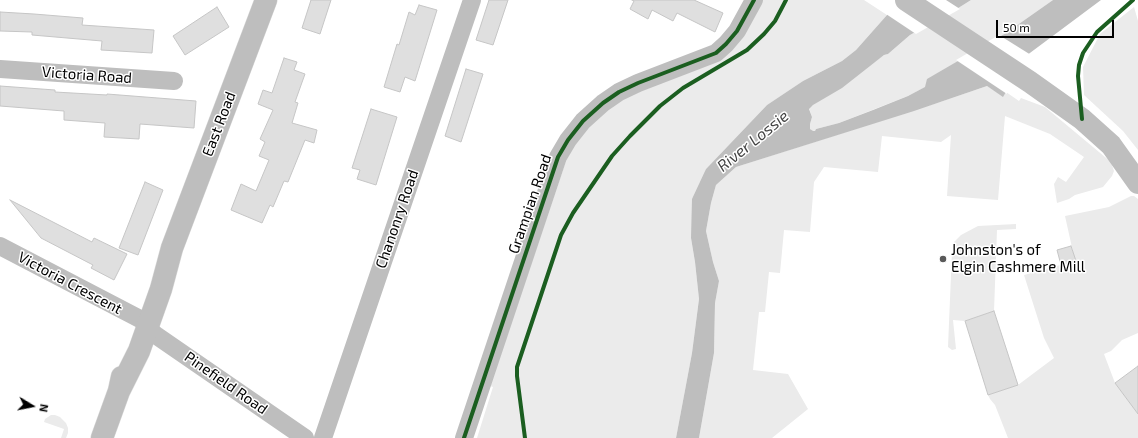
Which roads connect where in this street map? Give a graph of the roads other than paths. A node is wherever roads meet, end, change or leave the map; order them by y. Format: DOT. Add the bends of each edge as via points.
graph roads {
  1 [pos="266,0"];
  2 [pos="472,0"];
  3 [pos="754,0"];
  4 [pos="906,0"];
  5 [pos="0,69"];
  6 [pos="174,81"];
  7 [pos="1138,183"];
  8 [pos="0,246"];
  9 [pos="144,324"];
  10 [pos="102,438"];
  11 [pos="305,438"];
  12 [pos="323,438"];
  13 [pos="464,438"];
  1 -- 9 [label="main road, East Road" via="172,248 161,290"];
  2 -- 12 [label="street, Chanonry Road"];
  3 -- 13 [label="street, Grampian Road" via="737,31 716,53 618,92 583,121 568,140 558,158"];
  4 -- 7 [label="main road" via="1030,82 1096,130 1111,145"];
  5 -- 6 [label="street, Victoria Road"];
  8 -- 9 [label="street, Victoria Crescent"];
  9 -- 10 [label="main road, East Road" via="139,351 119,391"];
  9 -- 11 [label="street, Pinefield Road" via="157,336"];
}
